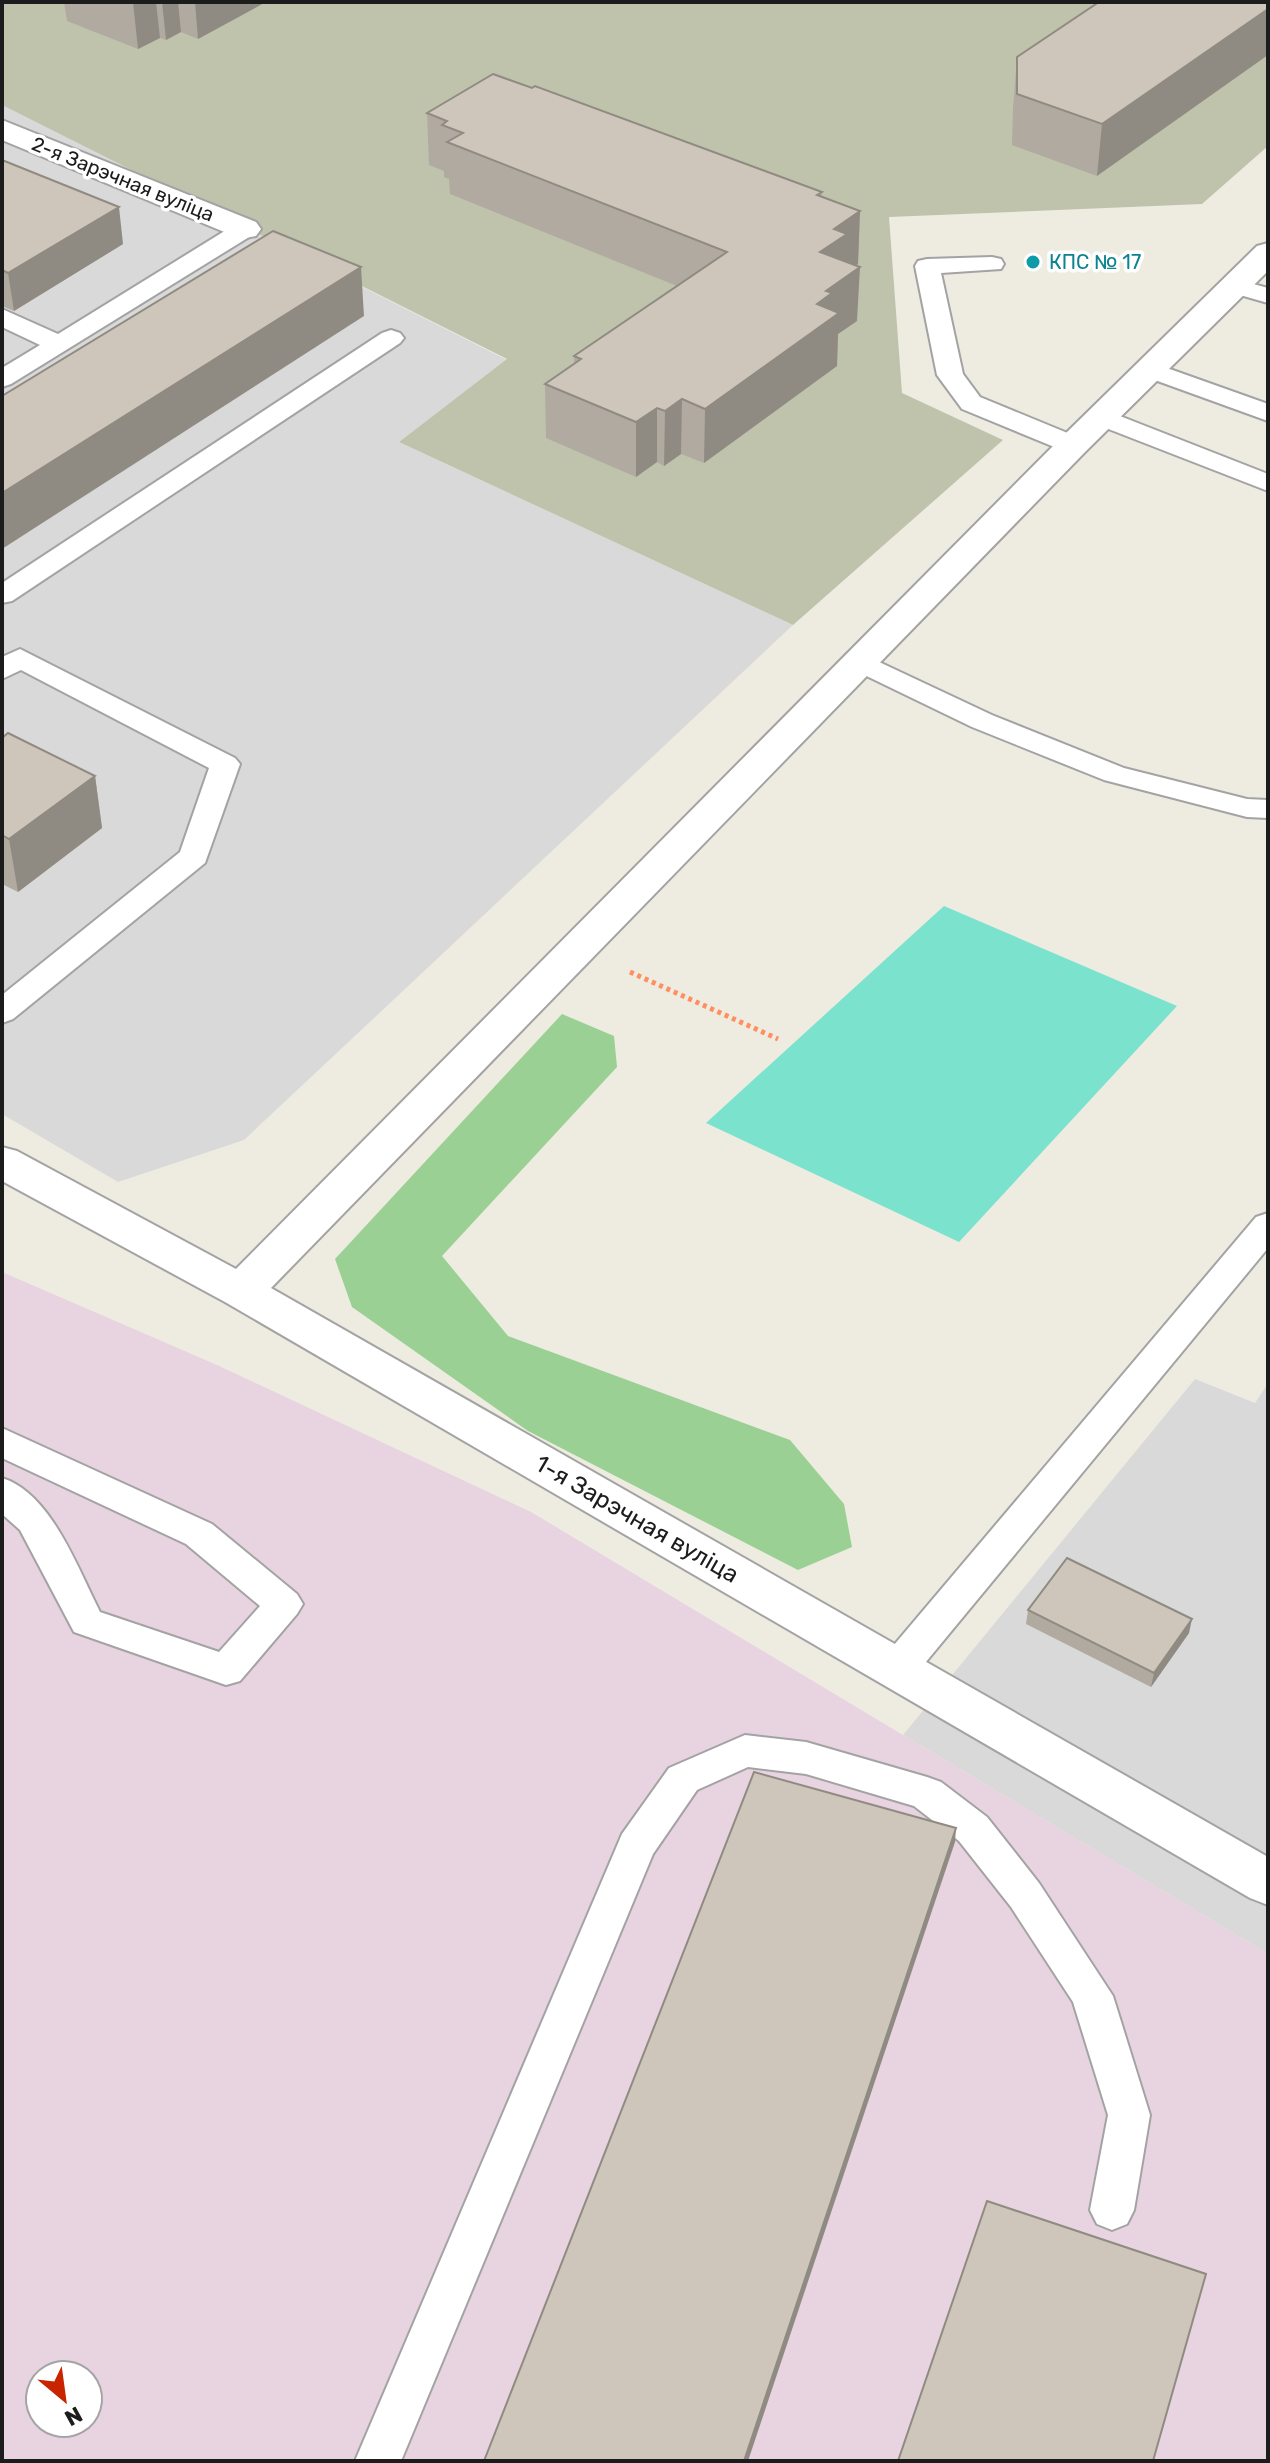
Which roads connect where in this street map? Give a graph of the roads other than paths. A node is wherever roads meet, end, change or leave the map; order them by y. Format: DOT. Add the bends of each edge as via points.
graph roads {
  1 [pos="2,129"];
  2 [pos="245,229"];
  3 [pos="1268,253"];
  4 [pos="992,264"];
  5 [pos="1235,286"];
  6 [pos="1268,296"];
  7 [pos="2,317"];
  8 [pos="391,338"];
  9 [pos="59,344"];
  10 [pos="1150,370"];
  11 [pos="2,379"];
  12 [pos="1268,413"];
  13 [pos="1102,417"];
  14 [pos="1073,445"];
  15 [pos="1268,483"];
  16 [pos="2,595"];
  17 [pos="860,662"];
  18 [pos="2,670"];
  19 [pos="1268,809"];
  20 [pos="2,1012"];
  21 [pos="2,1162"];
  22 [pos="1268,1225"];
  23 [pos="241,1291"];
  24 [pos="2,1442"];
  25 [pos="2,1492"];
  26 [pos="897,1669"];
  27 [pos="1268,1883"];
  28 [pos="1112,2210"];
  29 [pos="378,2461"];
  1 -- 2 [label="street, 2-я Зарэчная вуліца"];
  2 -- 9 [label="lane"];
  3 -- 5 [label="street"];
  4 -- 14 [label="lane" via="927,266 950,375 971,403"];
  5 -- 6 [label="lane"];
  5 -- 10 [label="street"];
  7 -- 9 [label="lane"];
  8 -- 16 [label="lane"];
  9 -- 11 [label="lane"];
  10 -- 12 [label="lane"];
  10 -- 13 [label="street"];
  13 -- 14 [label="street"];
  13 -- 15 [label="lane"];
  14 -- 17 [label="street"];
  17 -- 19 [label="lane" via="982,721 1114,774"];
  17 -- 23 [label="street"];
  18 -- 20 [label="lane" via="20,658 225,764 194,856"];
  21 -- 23 [label="street, 1-я Зарэчная вуліца"];
  22 -- 26 [label="lane"];
  23 -- 26 [label="street, 1-я Зарэчная вуліца"];
  24 -- 25 [label="lane" via="199,1534 284,1604 226,1670 87,1622 33,1520"];
  26 -- 27 [label="street, 1-я Зарэчная вуліца"];
  28 -- 29 [label="lane" via="1129,2115 1092,1996 1025,1895 973,1829 927,1793 806,1758 745,1751 683,1779 636,1846"];
}
